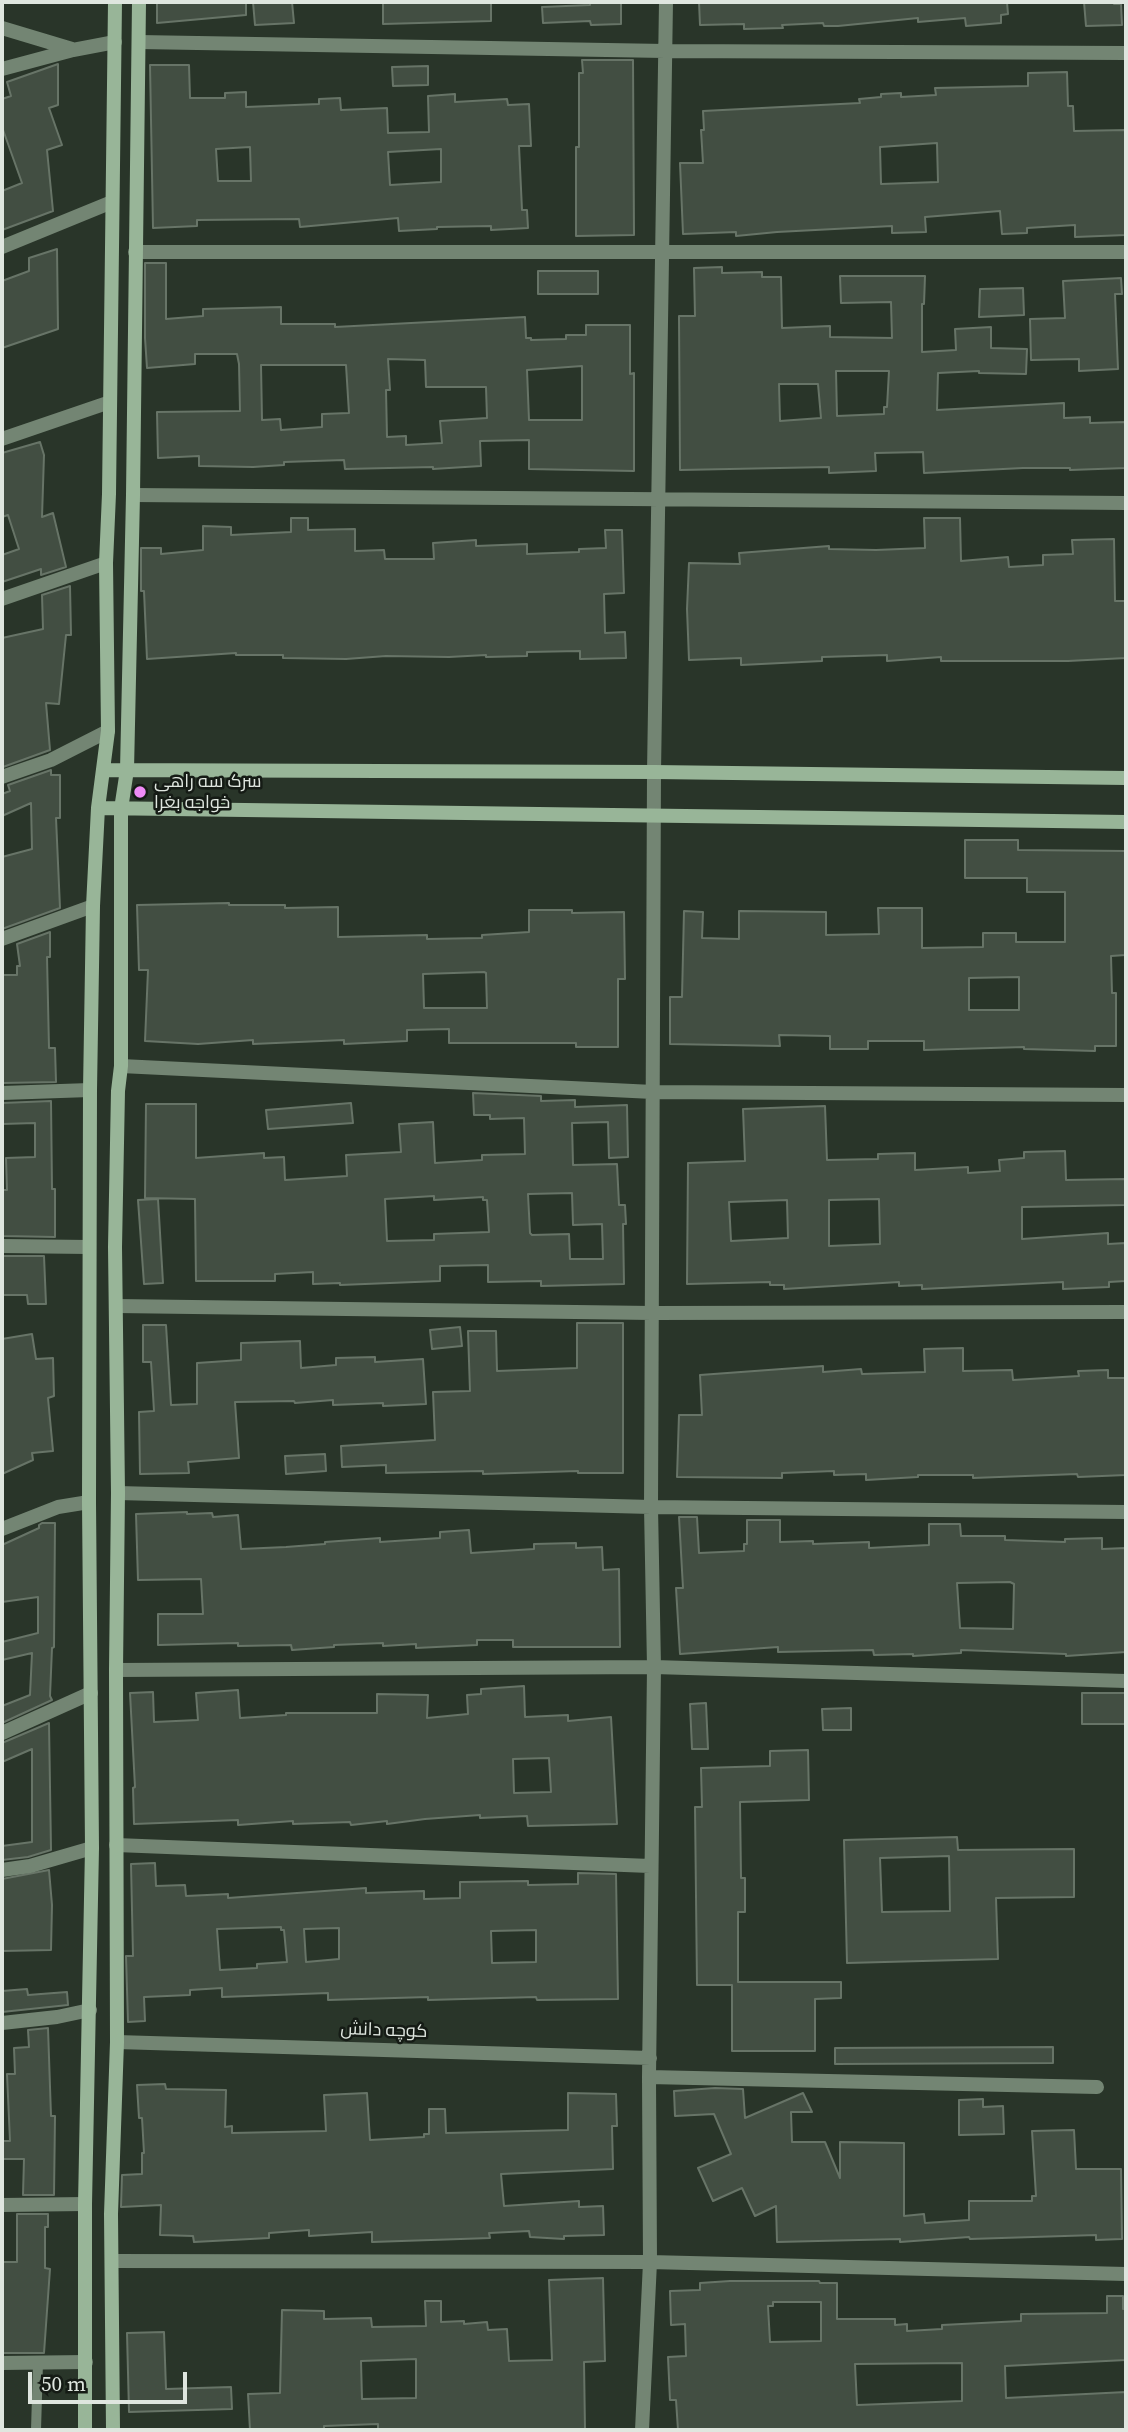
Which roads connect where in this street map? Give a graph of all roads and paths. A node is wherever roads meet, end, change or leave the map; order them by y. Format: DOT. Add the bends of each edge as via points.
graph roads {
  1 [pos="115,2"];
  2 [pos="139,2"];
  3 [pos="666,2"];
  4 [pos="2,28"];
  5 [pos="115,42"];
  6 [pos="139,42"];
  7 [pos="73,50"];
  8 [pos="665,51"];
  9 [pos="1126,53"];
  10 [pos="2,69"];
  11 [pos="112,202"];
  12 [pos="2,247"];
  13 [pos="135,252"];
  14 [pos="1126,252"];
  15 [pos="662,253"];
  16 [pos="110,402"];
  17 [pos="2,439"];
  18 [pos="133,495"];
  19 [pos="658,500"];
  20 [pos="1126,503"];
  21 [pos="106,563"];
  22 [pos="2,599"];
  23 [pos="108,731"];
  24 [pos="103,770"];
  25 [pos="127,770"];
  26 [pos="654,772"];
  27 [pos="2,777"];
  28 [pos="1126,778"];
  29 [pos="98,808"];
  30 [pos="121,809"];
  31 [pos="653,815"];
  32 [pos="1126,822"];
  33 [pos="93,906"];
  34 [pos="2,939"];
  35 [pos="121,1066"];
  36 [pos="90,1090"];
  37 [pos="653,1092"];
  38 [pos="2,1093"];
  39 [pos="1126,1095"];
  40 [pos="2,1246"];
  41 [pos="89,1247"];
  42 [pos="116,1306"];
  43 [pos="1126,1312"];
  44 [pos="652,1313"];
  45 [pos="118,1493"];
  46 [pos="89,1502"];
  47 [pos="651,1507"];
  48 [pos="1126,1512"];
  49 [pos="2,1529"];
  50 [pos="654,1667"];
  51 [pos="116,1670"];
  52 [pos="1126,1681"];
  53 [pos="91,1693"];
  54 [pos="2,1733"];
  55 [pos="117,1845"];
  56 [pos="92,1848"];
  57 [pos="650,1866"];
  58 [pos="2,1870"];
  59 [pos="90,2010"];
  60 [pos="2,2023"];
  61 [pos="117,2042"];
  62 [pos="650,2058"];
  63 [pos="649,2077"];
  64 [pos="1097,2087"];
  65 [pos="85,2204"];
  66 [pos="2,2205"];
  67 [pos="112,2262"];
  68 [pos="650,2262"];
  69 [pos="1126,2274"];
  70 [pos="86,2362"];
  71 [pos="2,2363"];
  72 [pos="38,2363"];
  73 [pos="36,2430"];
  74 [pos="86,2430"];
  75 [pos="113,2430"];
  76 [pos="642,2430"];
  1 -- 5 [label="main road"];
  2 -- 6 [label="main road"];
  3 -- 8 [label="street"];
  4 -- 7 [label="street"];
  5 -- 7 [label="street"];
  5 -- 11 [label="main road"];
  6 -- 8 [label="street"];
  6 -- 13 [label="main road"];
  7 -- 10 [label="street"];
  8 -- 9 [label="street"];
  8 -- 15 [label="street"];
  11 -- 12 [label="street"];
  11 -- 16 [label="main road"];
  13 -- 15 [label="street"];
  13 -- 18 [label="main road"];
  14 -- 15 [label="street"];
  15 -- 19 [label="street"];
  16 -- 17 [label="street"];
  16 -- 21 [label="main road"];
  18 -- 19 [label="street"];
  18 -- 25 [label="main road"];
  19 -- 20 [label="street"];
  19 -- 26 [label="street"];
  21 -- 22 [label="street"];
  21 -- 23 [label="main road"];
  23 -- 24 [label="main road"];
  23 -- 27 [label="street" via="51,760"];
  24 -- 25 [label="main road"];
  24 -- 29 [label="main road"];
  25 -- 26 [label="main road"];
  25 -- 30 [label="main road"];
  26 -- 28 [label="main road"];
  26 -- 31 [label="street"];
  29 -- 30 [label="main road"];
  29 -- 33 [label="main road"];
  30 -- 31 [label="main road"];
  30 -- 35 [label="main road"];
  31 -- 32 [label="main road"];
  31 -- 37 [label="street"];
  33 -- 34 [label="street"];
  33 -- 36 [label="main road"];
  35 -- 37 [label="street"];
  35 -- 42 [label="main road"];
  36 -- 38 [label="street"];
  36 -- 41 [label="main road"];
  37 -- 39 [label="street"];
  37 -- 44 [label="street"];
  40 -- 41 [label="street"];
  41 -- 46 [label="main road"];
  42 -- 44 [label="street"];
  42 -- 45 [label="main road"];
  43 -- 44 [label="street"];
  44 -- 47 [label="street"];
  45 -- 47 [label="street"];
  45 -- 51 [label="main road"];
  46 -- 49 [label="street" via="58,1507"];
  46 -- 53 [label="main road"];
  47 -- 48 [label="street"];
  47 -- 50 [label="street"];
  50 -- 51 [label="street"];
  50 -- 52 [label="street"];
  50 -- 57 [label="street"];
  51 -- 55 [label="main road"];
  53 -- 54 [label="street"];
  53 -- 56 [label="main road"];
  55 -- 57 [label="street"];
  55 -- 61 [label="main road"];
  56 -- 58 [label="street"];
  56 -- 59 [label="main road"];
  57 -- 62 [label="street"];
  59 -- 60 [label="street"];
  59 -- 65 [label="main road"];
  61 -- 62 [label="street, کوچه دانش"];
  61 -- 67 [label="main road"];
  62 -- 63 [label="street"];
  63 -- 64 [label="street"];
  63 -- 68 [label="street"];
  65 -- 66 [label="street"];
  65 -- 70 [label="main road"];
  67 -- 68 [label="street"];
  67 -- 75 [label="main road"];
  68 -- 69 [label="street"];
  68 -- 76 [label="street"];
  70 -- 72 [label="street"];
  70 -- 74 [label="main road"];
  71 -- 72 [label="street"];
  72 -- 73 [label="lane"];
}
